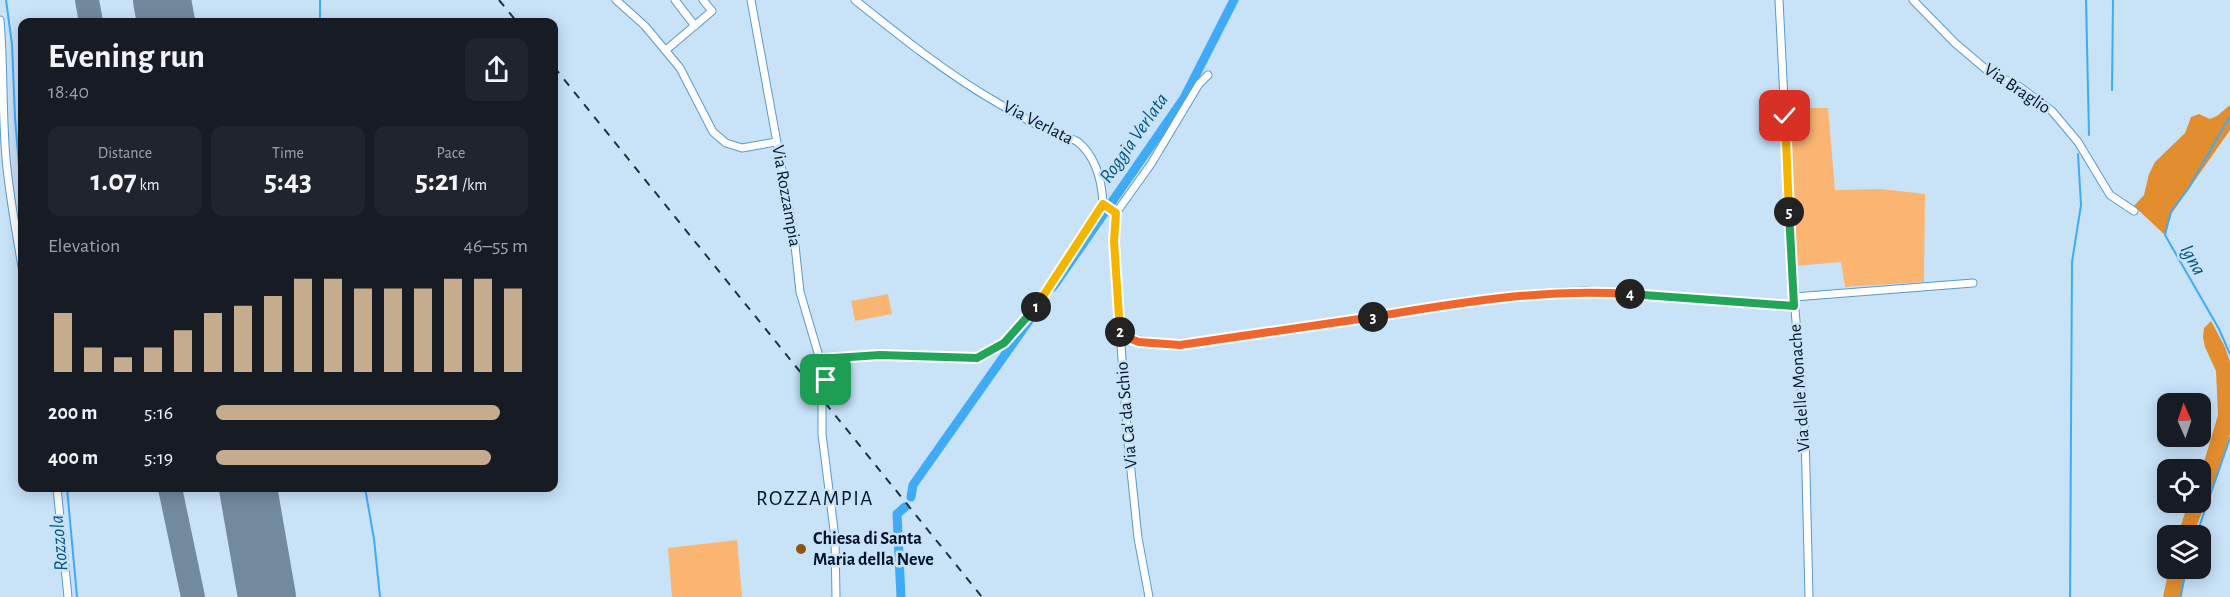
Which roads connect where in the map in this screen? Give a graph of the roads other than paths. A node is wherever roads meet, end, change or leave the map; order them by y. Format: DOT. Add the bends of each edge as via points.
graph roads {
  1 [pos="616,0"];
  2 [pos="675,0"];
  3 [pos="703,0"];
  4 [pos="751,0"];
  5 [pos="855,0"];
  6 [pos="1779,0"];
  7 [pos="1913,0"];
  8 [pos="0,20"];
  9 [pos="695,26"];
  10 [pos="666,50"];
  11 [pos="1208,75"];
  12 [pos="776,142"];
  13 [pos="1109,208"];
  14 [pos="2134,211"];
  15 [pos="18,243"];
  16 [pos="1973,283"];
  17 [pos="1794,297"];
  18 [pos="1794,306"];
  19 [pos="1120,335"];
  20 [pos="819,359"];
  21 [pos="825,389"];
  22 [pos="822,405"];
  23 [pos="57,492"];
  24 [pos="68,597"];
  25 [pos="836,597"];
  26 [pos="1149,597"];
  27 [pos="1809,597"];
  1 -- 10 [label="street"];
  2 -- 9 [label="street"];
  3 -- 9 [label="street" via="712,11"];
  4 -- 12 [label="street, Via Rozzampia"];
  5 -- 13 [label="street, Via Verlata" via="960,80 1056,134 1077,141 1097,169"];
  6 -- 17 [label="street, Via delle Monache"];
  7 -- 14 [label="street, Via Braglio" via="1988,71 2020,87 2052,111 2078,142 2110,195"];
  8 -- 15 [label="street" via="6,156"];
  9 -- 10 [label="street"];
  10 -- 12 [label="street" via="680,68 713,132 726,143 742,148"];
  11 -- 13 [label="street" via="1151,164"];
  12 -- 20 [label="street, Via Rozzampia" via="800,292"];
  13 -- 19 [label="street, Via Ca' da Schio"];
  13 -- 20 [label="street" via="1033,312 1004,343 977,358 880,355"];
  16 -- 17 [label="street"];
  17 -- 18 [label="street, Via delle Monache"];
  18 -- 19 [label="street" via="1560,292 1490,298 1180,345 1139,342"];
  18 -- 27 [label="street, Via delle Monache" via="1805,432"];
  19 -- 26 [label="street, Via Ca' da Schio" via="1138,538"];
  20 -- 21 [label="street, Via Rozzampia"];
  22 -- 25 [label="street" via="835,538"];
  23 -- 24 [label="street"];
}
